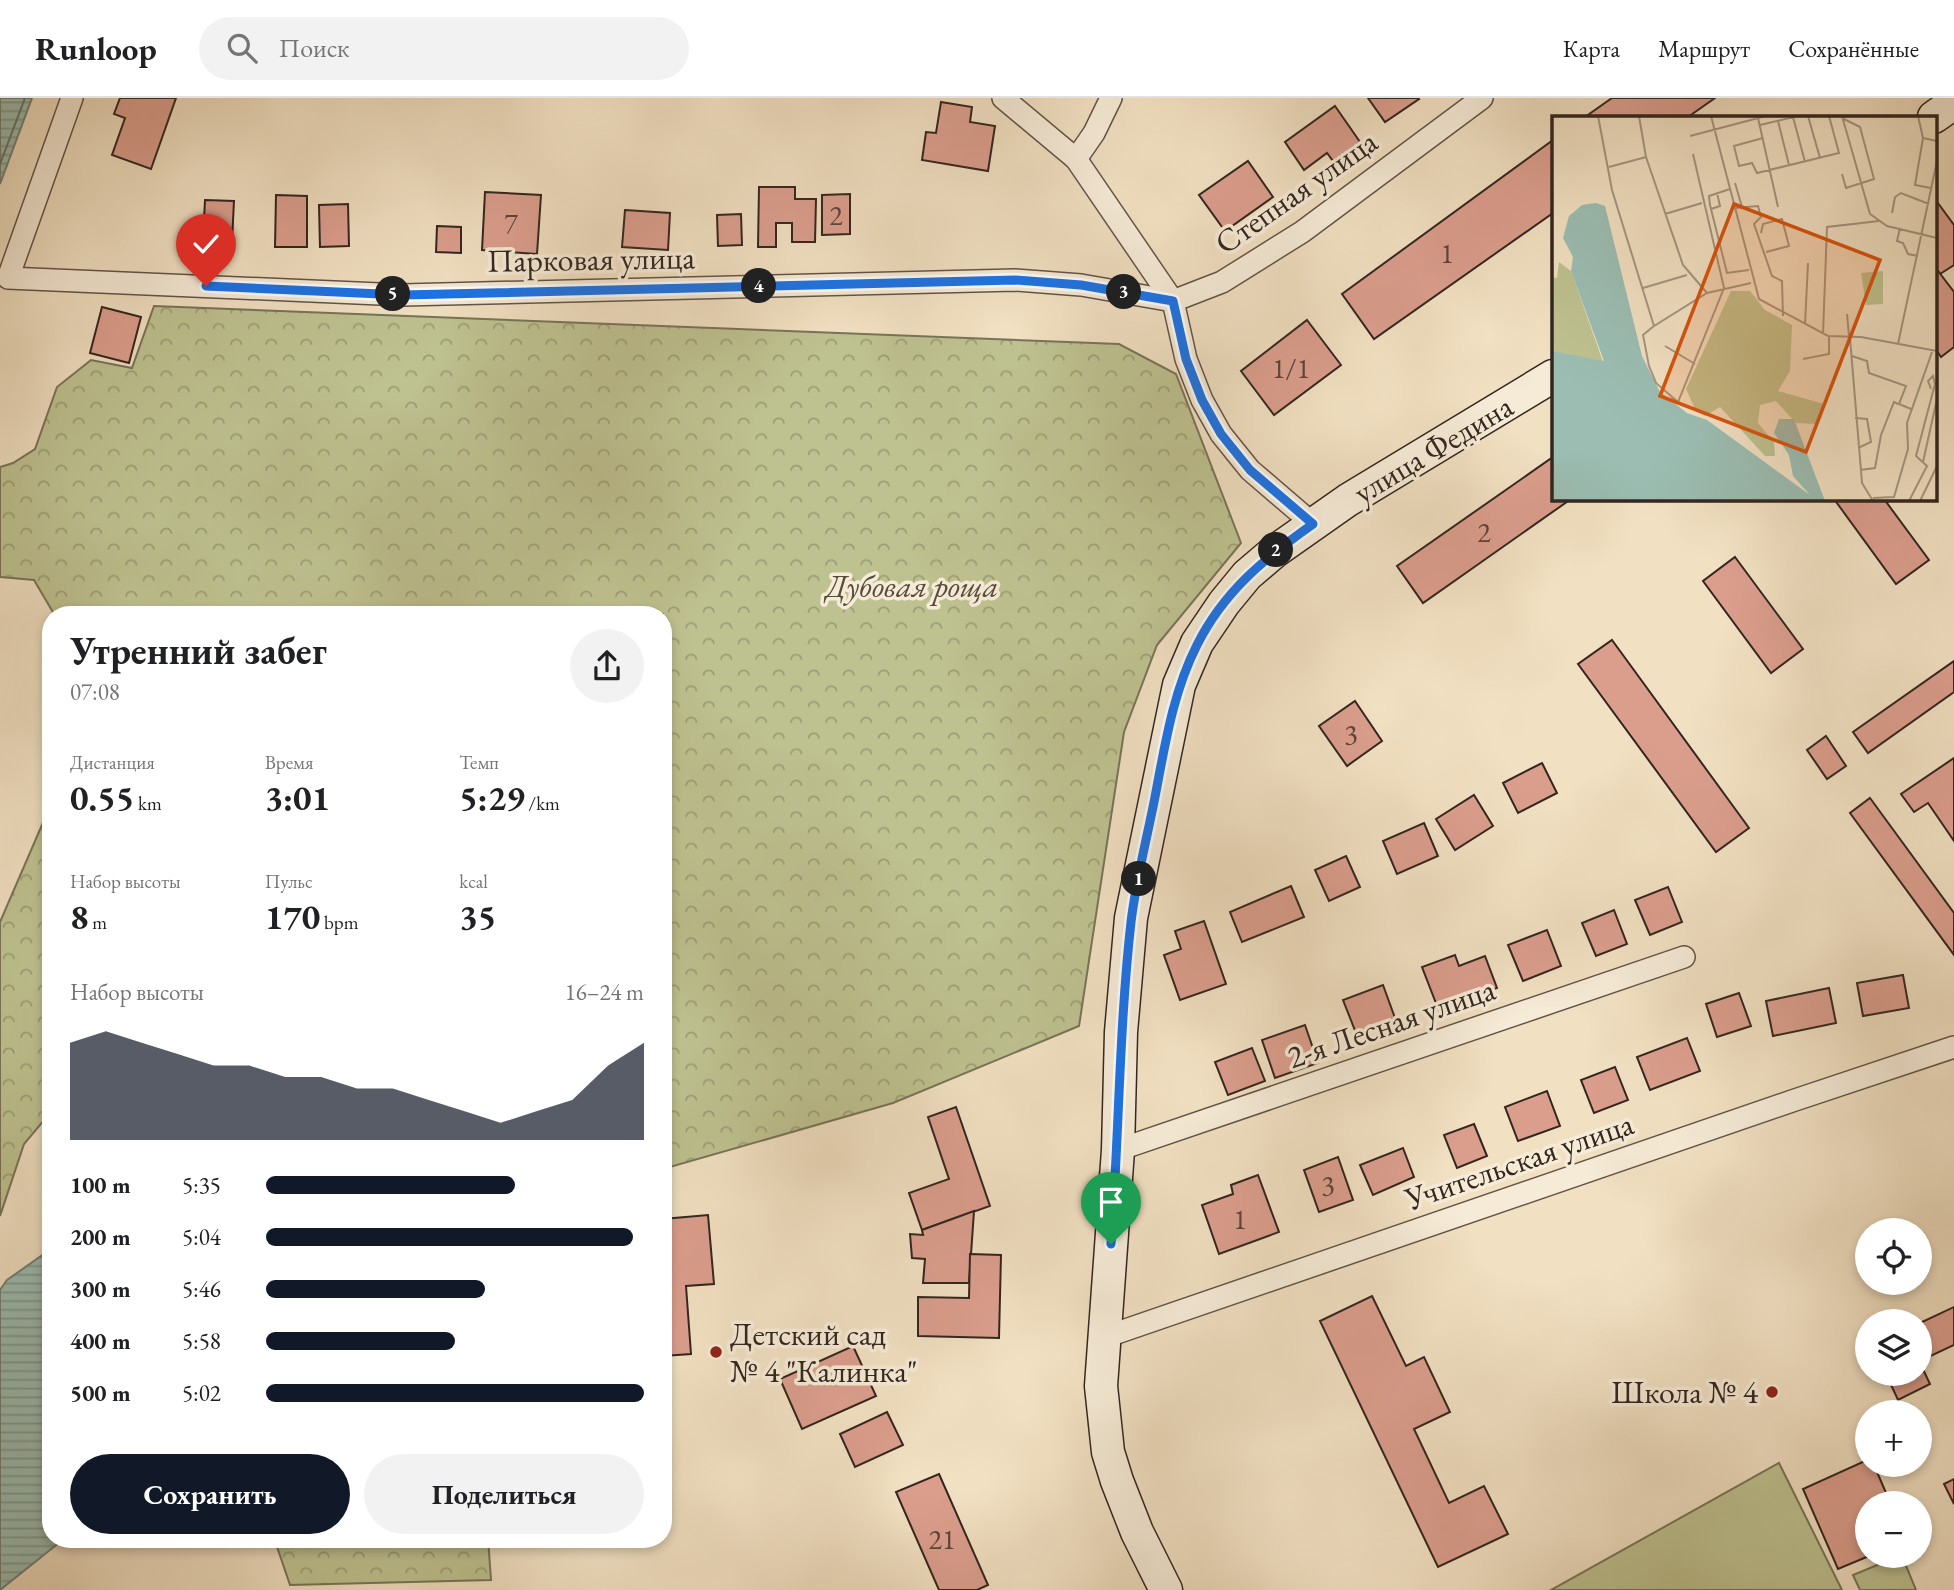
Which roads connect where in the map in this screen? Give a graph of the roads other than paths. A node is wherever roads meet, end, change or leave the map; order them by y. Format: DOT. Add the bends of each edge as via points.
graph roads {
  1 [pos="72,98"];
  2 [pos="1003,98"];
  3 [pos="1111,98"];
  4 [pos="1482,98"];
  5 [pos="1954,103"];
  6 [pos="1935,116"];
  7 [pos="1076,159"];
  8 [pos="1173,301"];
  9 [pos="1552,377"];
  10 [pos="1313,524"];
  11 [pos="1684,957"];
  12 [pos="1954,1047"];
  13 [pos="1118,1150"];
  14 [pos="1105,1337"];
  15 [pos="1165,1589"];
  1 -- 8 [label="street, Парковая улица" via="8,278 403,295 1015,280 1081,285"];
  2 -- 7 [label="street"];
  3 -- 7 [label="street"];
  4 -- 8 [label="street, Степная улица" via="1302,232 1222,282"];
  5 -- 6 [label="main road"];
  7 -- 8 [label="street"];
  8 -- 10 [label="street" via="1186,359 1221,434 1250,470"];
  9 -- 10 [label="main road, улица Федина"];
  10 -- 13 [label="main road, улица Федина" via="1247,575 1197,643 1179,685 1132,918 1121,1032"];
  11 -- 13 [label="street, 2-я Лесная улица"];
  12 -- 14 [label="street, Учительская улица"];
  13 -- 14 [label="main road, улица Федина"];
  14 -- 15 [label="main road, улица Федина" via="1101,1386 1108,1452 1137,1532"];
}
